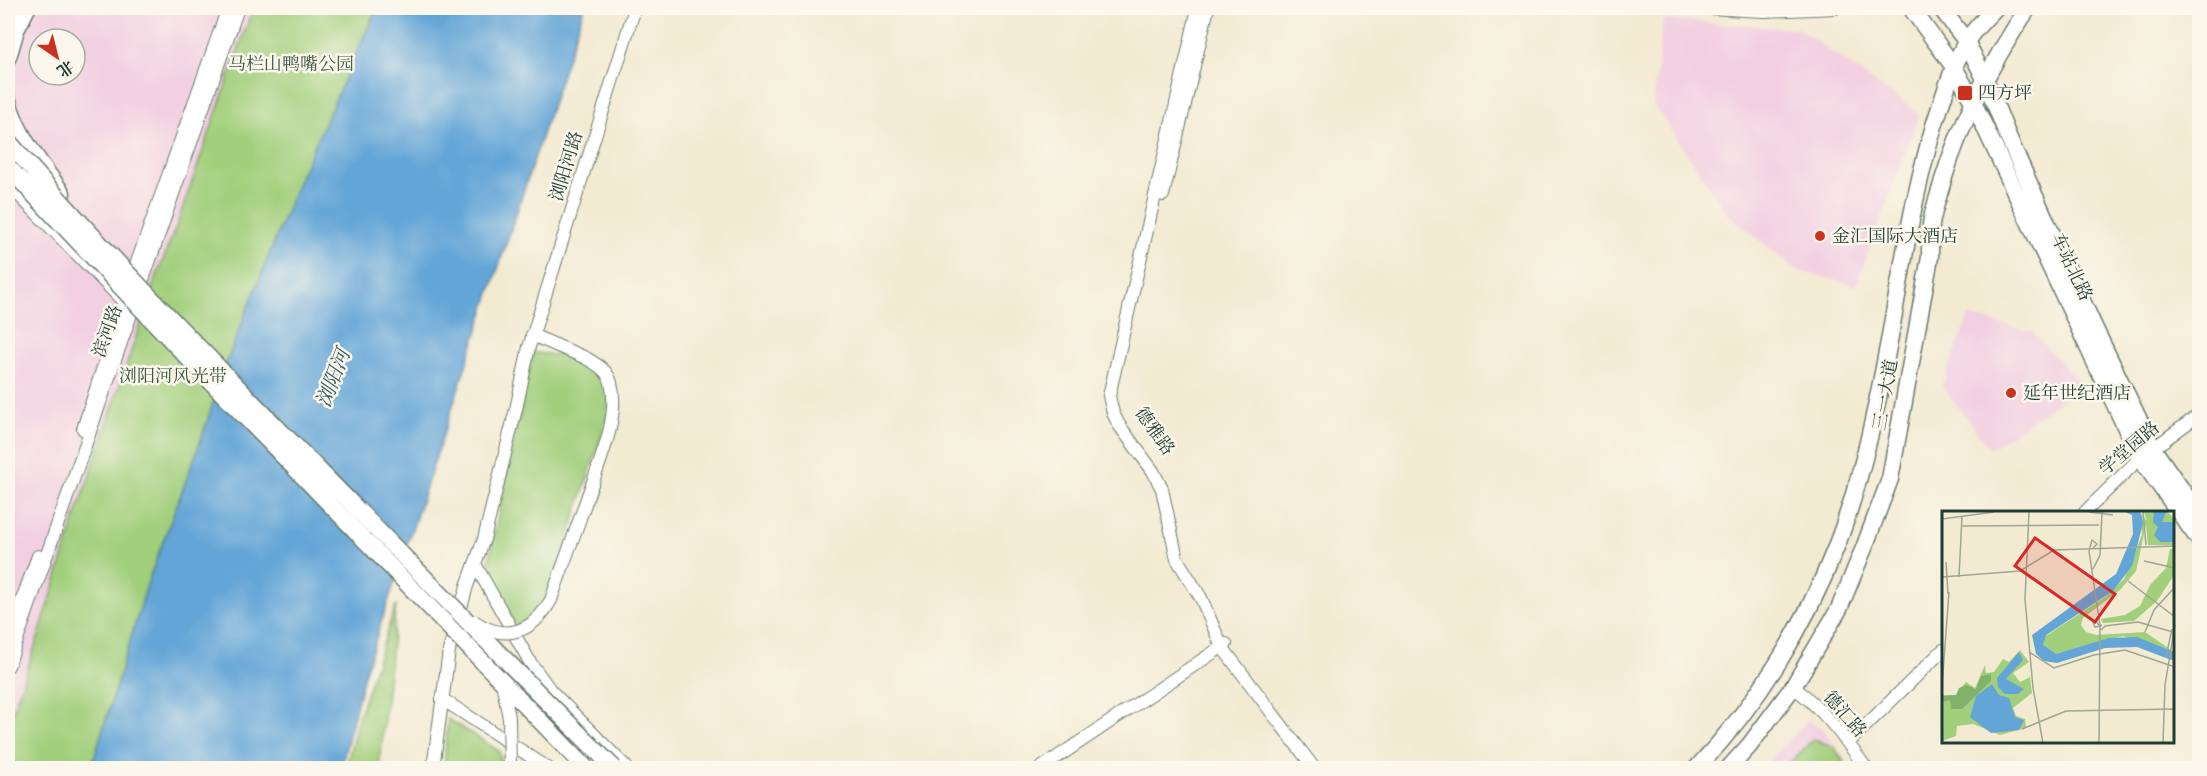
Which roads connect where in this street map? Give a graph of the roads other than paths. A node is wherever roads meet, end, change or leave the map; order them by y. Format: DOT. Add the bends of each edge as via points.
graph roads {
  1 [pos="27,8"];
  2 [pos="228,8"];
  3 [pos="238,8"];
  4 [pos="635,8"];
  5 [pos="1198,8"];
  6 [pos="1208,8"];
  7 [pos="1710,8"];
  8 [pos="1835,8"];
  9 [pos="1911,8"];
  10 [pos="1941,8"];
  11 [pos="1995,8"];
  12 [pos="2028,8"];
  13 [pos="1966,41"];
  14 [pos="8,57"];
  15 [pos="1954,67"];
  16 [pos="1985,79"];
  17 [pos="8,101"];
  18 [pos="1973,102"];
  19 [pos="8,141"];
  20 [pos="8,155"];
  21 [pos="8,167"];
  22 [pos="8,184"];
  23 [pos="90,233"];
  24 [pos="134,290"];
  25 [pos="128,306"];
  26 [pos="532,335"];
  27 [pos="2199,414"];
  28 [pos="2146,454"];
  29 [pos="2086,511"];
  30 [pos="2199,516"];
  31 [pos="2199,541"];
  32 [pos="475,564"];
  33 [pos="451,604"];
  34 [pos="8,638"];
  35 [pos="1224,646"];
  36 [pos="1942,651"];
  37 [pos="8,666"];
  38 [pos="502,682"];
  39 [pos="1793,687"];
  40 [pos="442,699"];
  41 [pos="1848,743"];
  42 [pos="433,768"];
  43 [pos="510,768"];
  44 [pos="548,768"];
  45 [pos="584,768"];
  46 [pos="614,768"];
  47 [pos="627,768"];
  48 [pos="1041,768"];
  49 [pos="1314,768"];
  50 [pos="1320,768"];
  51 [pos="1697,768"];
  52 [pos="1729,768"];
  53 [pos="1866,768"];
  1 -- 14 [label="main road"];
  2 -- 24 [label="street, 滨河路"];
  3 -- 24 [label="street, 滨河路"];
  4 -- 26 [label="street, 浏阳河路"];
  5 -- 35 [label="street, 德雅路" via="1109,396 1119,425 1162,489 1177,559"];
  6 -- 35 [label="street, 德雅路" via="1117,398 1126,424 1167,482 1185,561 1212,607"];
  7 -- 8 [label="street"];
  9 -- 15 [label="main road, 车站北路"];
  10 -- 13 [label="main road, 车站北路"];
  11 -- 13 [label="main road, 三一大道"];
  12 -- 16 [label="main road, 三一大道"];
  13 -- 15 [label="main road, 三一大道"];
  13 -- 16 [label="main road, 车站北路"];
  15 -- 18 [label="main road, 车站北路"];
  15 -- 51 [label="main road, 三一大道" via="1914,200 1876,403 1836,546 1812,603 1774,669 1724,740"];
  16 -- 18 [label="main road, 三一大道"];
  16 -- 28 [label="main road, 车站北路"];
  17 -- 23 [label="main road, bridge" via="22,139"];
  18 -- 28 [label="main road, 车站北路"];
  18 -- 39 [label="main road, 三一大道" via="1954,145 1931,224 1929,257 1890,479 1839,609"];
  19 -- 23 [label="main road, bridge"];
  20 -- 24 [label="street"];
  21 -- 38 [label="main road, bridge"];
  22 -- 25 [label="street"];
  23 -- 33 [label="main road, bridge"];
  24 -- 25 [label="street, 滨河路"];
  25 -- 34 [label="street, 滨河路"];
  25 -- 37 [label="street, 滨河路"];
  26 -- 32 [label="street, 浏阳河路"];
  26 -- 33 [label="street, bridge" via="586,358 600,366 611,380 613,410 605,444 551,600 538,620 527,628 499,632 485,628"];
  27 -- 28 [label="street, 学堂园路"];
  28 -- 29 [label="street, 学堂园路"];
  28 -- 30 [label="main road, 车站北路"];
  28 -- 31 [label="main road, 车站北路"];
  32 -- 40 [label="street, 浏阳河路" via="449,651"];
  32 -- 47 [label="street" via="530,662"];
  33 -- 46 [label="main road, bridge"];
  35 -- 48 [label="street"];
  35 -- 49 [label="street, 德雅路"];
  35 -- 50 [label="street, 德雅路"];
  36 -- 41 [label="street"];
  38 -- 43 [label="street, bridge" via="509,718"];
  38 -- 45 [label="main road, bridge"];
  39 -- 41 [label="street, 德汇路" via="1812,702"];
  39 -- 52 [label="main road, 三一大道"];
  40 -- 42 [label="street, 浏阳河路"];
  40 -- 44 [label="street"];
  41 -- 53 [label="street, 德汇路"];
}
